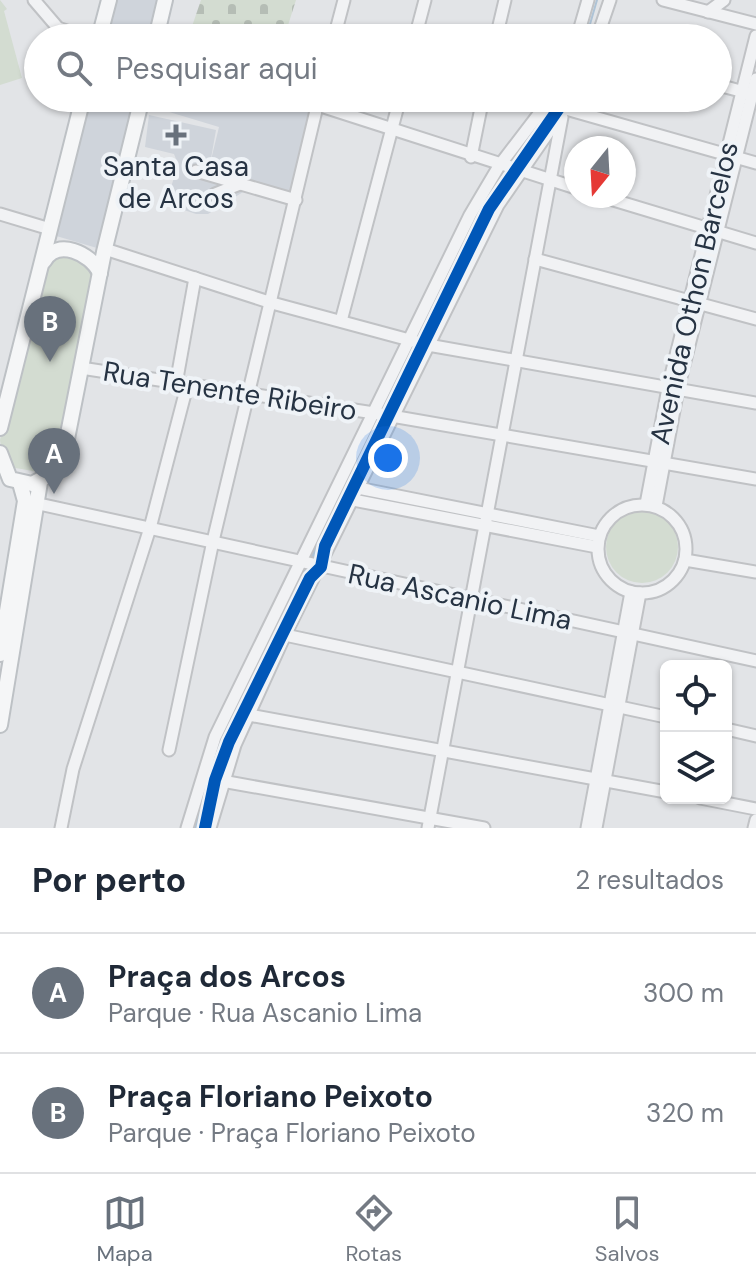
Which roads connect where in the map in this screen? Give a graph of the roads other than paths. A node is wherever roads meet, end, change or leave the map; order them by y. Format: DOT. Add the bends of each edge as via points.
graph roads {
  1 [pos="34,0"];
  2 [pos="109,0"];
  3 [pos="165,0"];
  4 [pos="344,0"];
  5 [pos="425,0"];
  6 [pos="505,0"];
  7 [pos="663,0"];
  8 [pos="724,0"];
  9 [pos="588,1"];
  10 [pos="608,3"];
  11 [pos="708,12"];
  12 [pos="55,24"];
  13 [pos="103,24"];
  14 [pos="159,24"];
  15 [pos="338,24"];
  16 [pos="419,24"];
  17 [pos="499,24"];
  18 [pos="581,24"];
  19 [pos="601,24"];
  20 [pos="756,24"];
  21 [pos="756,36"];
  22 [pos="756,79"];
  23 [pos="750,93"];
  24 [pos="79,112"];
  25 [pos="139,112"];
  26 [pos="316,112"];
  27 [pos="344,112"];
  28 [pos="397,112"];
  29 [pos="480,112"];
  30 [pos="540,112"];
  31 [pos="563,112"];
  32 [pos="566,112"];
  33 [pos="584,112"];
  34 [pos="392,131"];
  35 [pos="732,156"];
  36 [pos="471,157"];
  37 [pos="756,163"];
  38 [pos="499,166"];
  39 [pos="196,171"];
  40 [pos="518,171"];
  41 [pos="550,181"];
  42 [pos="241,184"];
  43 [pos="564,185"];
  44 [pos="215,194"];
  45 [pos="296,200"];
  46 [pos="636,207"];
  47 [pos="0,214"];
  48 [pos="711,230"];
  49 [pos="49,231"];
  50 [pos="756,243"];
  51 [pos="105,251"];
  52 [pos="535,259"];
  53 [pos="44,262"];
  54 [pos="100,273"];
  55 [pos="195,278"];
  56 [pos="694,302"];
  57 [pos="272,303"];
  58 [pos="756,319"];
  59 [pos="341,321"];
  60 [pos="408,340"];
  61 [pos="428,345"];
  62 [pos="513,361"];
  63 [pos="81,368"];
  64 [pos="182,385"];
  65 [pos="673,388"];
  66 [pos="250,396"];
  67 [pos="2,402"];
  68 [pos="756,403"];
  69 [pos="374,413"];
  70 [pos="393,417"];
  71 [pos="0,428"];
  72 [pos="501,435"];
  73 [pos="0,453"];
  74 [pos="660,462"];
  75 [pos="3,475"];
  76 [pos="756,479"];
  77 [pos="40,482"];
  78 [pos="20,483"];
  79 [pos="356,494"];
  80 [pos="30,502"];
  81 [pos="651,505"];
  82 [pos="486,520"];
  83 [pos="150,528"];
  84 [pos="213,541"];
  85 [pos="598,541"];
  86 [pos="685,560"];
  87 [pos="303,561"];
  88 [pos="321,567"];
  89 [pos="756,572"];
  90 [pos="636,593"];
  91 [pos="471,599"];
  92 [pos="628,633"];
  93 [pos="285,635"];
  94 [pos="3,654"];
  95 [pos="756,661"];
  96 [pos="457,672"];
  97 [pos="614,706"];
  98 [pos="249,715"];
  99 [pos="660,716"];
  100 [pos="0,725"];
  101 [pos="732,730"];
  102 [pos="756,736"];
  103 [pos="169,750"];
  104 [pos="442,750"];
  105 [pos="601,779"];
  106 [pos="222,781"];
  107 [pos="660,791"];
  108 [pos="731,804"];
  109 [pos="756,809"];
  110 [pos="756,820"];
  111 [pos="429,823"];
  112 [pos="61,828"];
  113 [pos="187,828"];
  114 [pos="210,828"];
  115 [pos="484,828"];
  116 [pos="587,828"];
  117 [pos="596,828"];
  118 [pos="754,828"];
  1 -- 12 [label="street"];
  2 -- 13 [label="main road"];
  3 -- 14 [label="main road"];
  4 -- 15 [label="street"];
  5 -- 16 [label="street"];
  6 -- 17 [label="street"];
  7 -- 11 [label="street"];
  8 -- 11 [label="street"];
  9 -- 18 [label="street"];
  10 -- 19 [label="street"];
  11 -- 20 [label="street"];
  21 -- 23 [label="street, Avenida Othon Barcelos"];
  22 -- 23 [label="street, Avenida Othon Barcelos"];
  23 -- 35 [label="street, Avenida Othon Barcelos"];
  24 -- 49 [label="main road"];
  25 -- 51 [label="main road"];
  26 -- 45 [label="street"];
  27 -- 34 [label="street"];
  28 -- 34 [label="street"];
  29 -- 36 [label="street"];
  30 -- 38 [label="street"];
  31 -- 40 [label="street"];
  32 -- 41 [label="street"];
  33 -- 35 [label="street"];
  34 -- 36 [label="street"];
  34 -- 59 [label="street"];
  35 -- 37 [label="street"];
  35 -- 48 [label="street, Avenida Othon Barcelos"];
  36 -- 38 [label="street"];
  38 -- 40 [label="street"];
  38 -- 60 [label="street"];
  39 -- 42 [label="street"];
  40 -- 41 [label="street"];
  40 -- 61 [label="street"];
  41 -- 43 [label="street"];
  41 -- 52 [label="street"];
  42 -- 44 [label="street"];
  42 -- 45 [label="street"];
  45 -- 57 [label="street"];
  46 -- 48 [label="street"];
  47 -- 49 [label="street"];
  48 -- 50 [label="street"];
  48 -- 56 [label="street, Avenida Othon Barcelos"];
  49 -- 51 [label="main road" via="58,244 93,255"];
  49 -- 53 [label="main road"];
  51 -- 54 [label="main road"];
  51 -- 55 [label="street"];
  52 -- 56 [label="street"];
  52 -- 62 [label="street"];
  53 -- 54 [label="main road" via="60,248 88,257"];
  53 -- 67 [label="main road"];
  54 -- 63 [label="main road"];
  55 -- 57 [label="street"];
  55 -- 64 [label="street"];
  56 -- 58 [label="street"];
  56 -- 65 [label="street, Avenida Othon Barcelos"];
  57 -- 59 [label="street"];
  57 -- 66 [label="street"];
  59 -- 60 [label="street"];
  60 -- 61 [label="street"];
  60 -- 69 [label="street"];
  61 -- 62 [label="street"];
  61 -- 70 [label="street"];
  62 -- 65 [label="street"];
  62 -- 72 [label="street"];
  63 -- 64 [label="street, Rua Tenente Ribeiro"];
  63 -- 77 [label="main road" via="64,454"];
  64 -- 66 [label="street, Rua Tenente Ribeiro"];
  64 -- 83 [label="street"];
  65 -- 68 [label="street"];
  65 -- 74 [label="street, Avenida Othon Barcelos"];
  66 -- 69 [label="street, Rua Tenente Ribeiro"];
  66 -- 84 [label="street"];
  67 -- 71 [label="main road"];
  69 -- 70 [label="street, Rua Tenente Ribeiro"];
  69 -- 87 [label="street"];
  70 -- 72 [label="street, Rua Tenente Ribeiro"];
  70 -- 79 [label="street"];
  72 -- 74 [label="street, Rua Tenente Ribeiro"];
  72 -- 82 [label="street"];
  73 -- 75 [label="main road"];
  74 -- 76 [label="street, Rua Tenente Ribeiro"];
  74 -- 81 [label="street, Avenida Othon Barcelos"];
  75 -- 78 [label="main road"];
  77 -- 78 [label="main road"];
  77 -- 80 [label="main road"];
  78 -- 80 [label="main road"];
  79 -- 82 [label="street"];
  79 -- 88 [label="street"];
  80 -- 83 [label="street, Rua Ascanio Lima"];
  80 -- 94 [label="main road"];
  81 -- 85 [label="street" via="612,515"];
  81 -- 86 [label="street" via="677,522 687,546"];
  82 -- 85 [label="street"];
  82 -- 91 [label="street"];
  83 -- 84 [label="street, Rua Ascanio Lima"];
  83 -- 112 [label="street" via="73,769"];
  84 -- 87 [label="street, Rua Ascanio Lima"];
  84 -- 103 [label="street"];
  85 -- 90 [label="street" via="610,580"];
  86 -- 89 [label="street"];
  86 -- 90 [label="street" via="669,585"];
  87 -- 88 [label="street, Rua Ascanio Lima"];
  87 -- 113 [label="street" via="215,737"];
  88 -- 91 [label="street, Rua Ascanio Lima"];
  88 -- 93 [label="street"];
  90 -- 92 [label="street"];
  91 -- 92 [label="street, Rua Ascanio Lima"];
  91 -- 96 [label="street"];
  92 -- 95 [label="street, Rua Ascanio Lima"];
  92 -- 97 [label="street"];
  93 -- 96 [label="street"];
  93 -- 98 [label="street"];
  94 -- 100 [label="main road"];
  96 -- 97 [label="street"];
  96 -- 104 [label="street"];
  97 -- 99 [label="street"];
  97 -- 105 [label="street"];
  98 -- 104 [label="street"];
  98 -- 106 [label="street"];
  101 -- 102 [label="street"];
  104 -- 105 [label="street"];
  104 -- 111 [label="street"];
  105 -- 107 [label="street"];
  105 -- 116 [label="street"];
  105 -- 117 [label="street"];
  106 -- 111 [label="street"];
  106 -- 114 [label="street"];
  108 -- 109 [label="street"];
  110 -- 118 [label="street"];
  111 -- 115 [label="street"];
}
